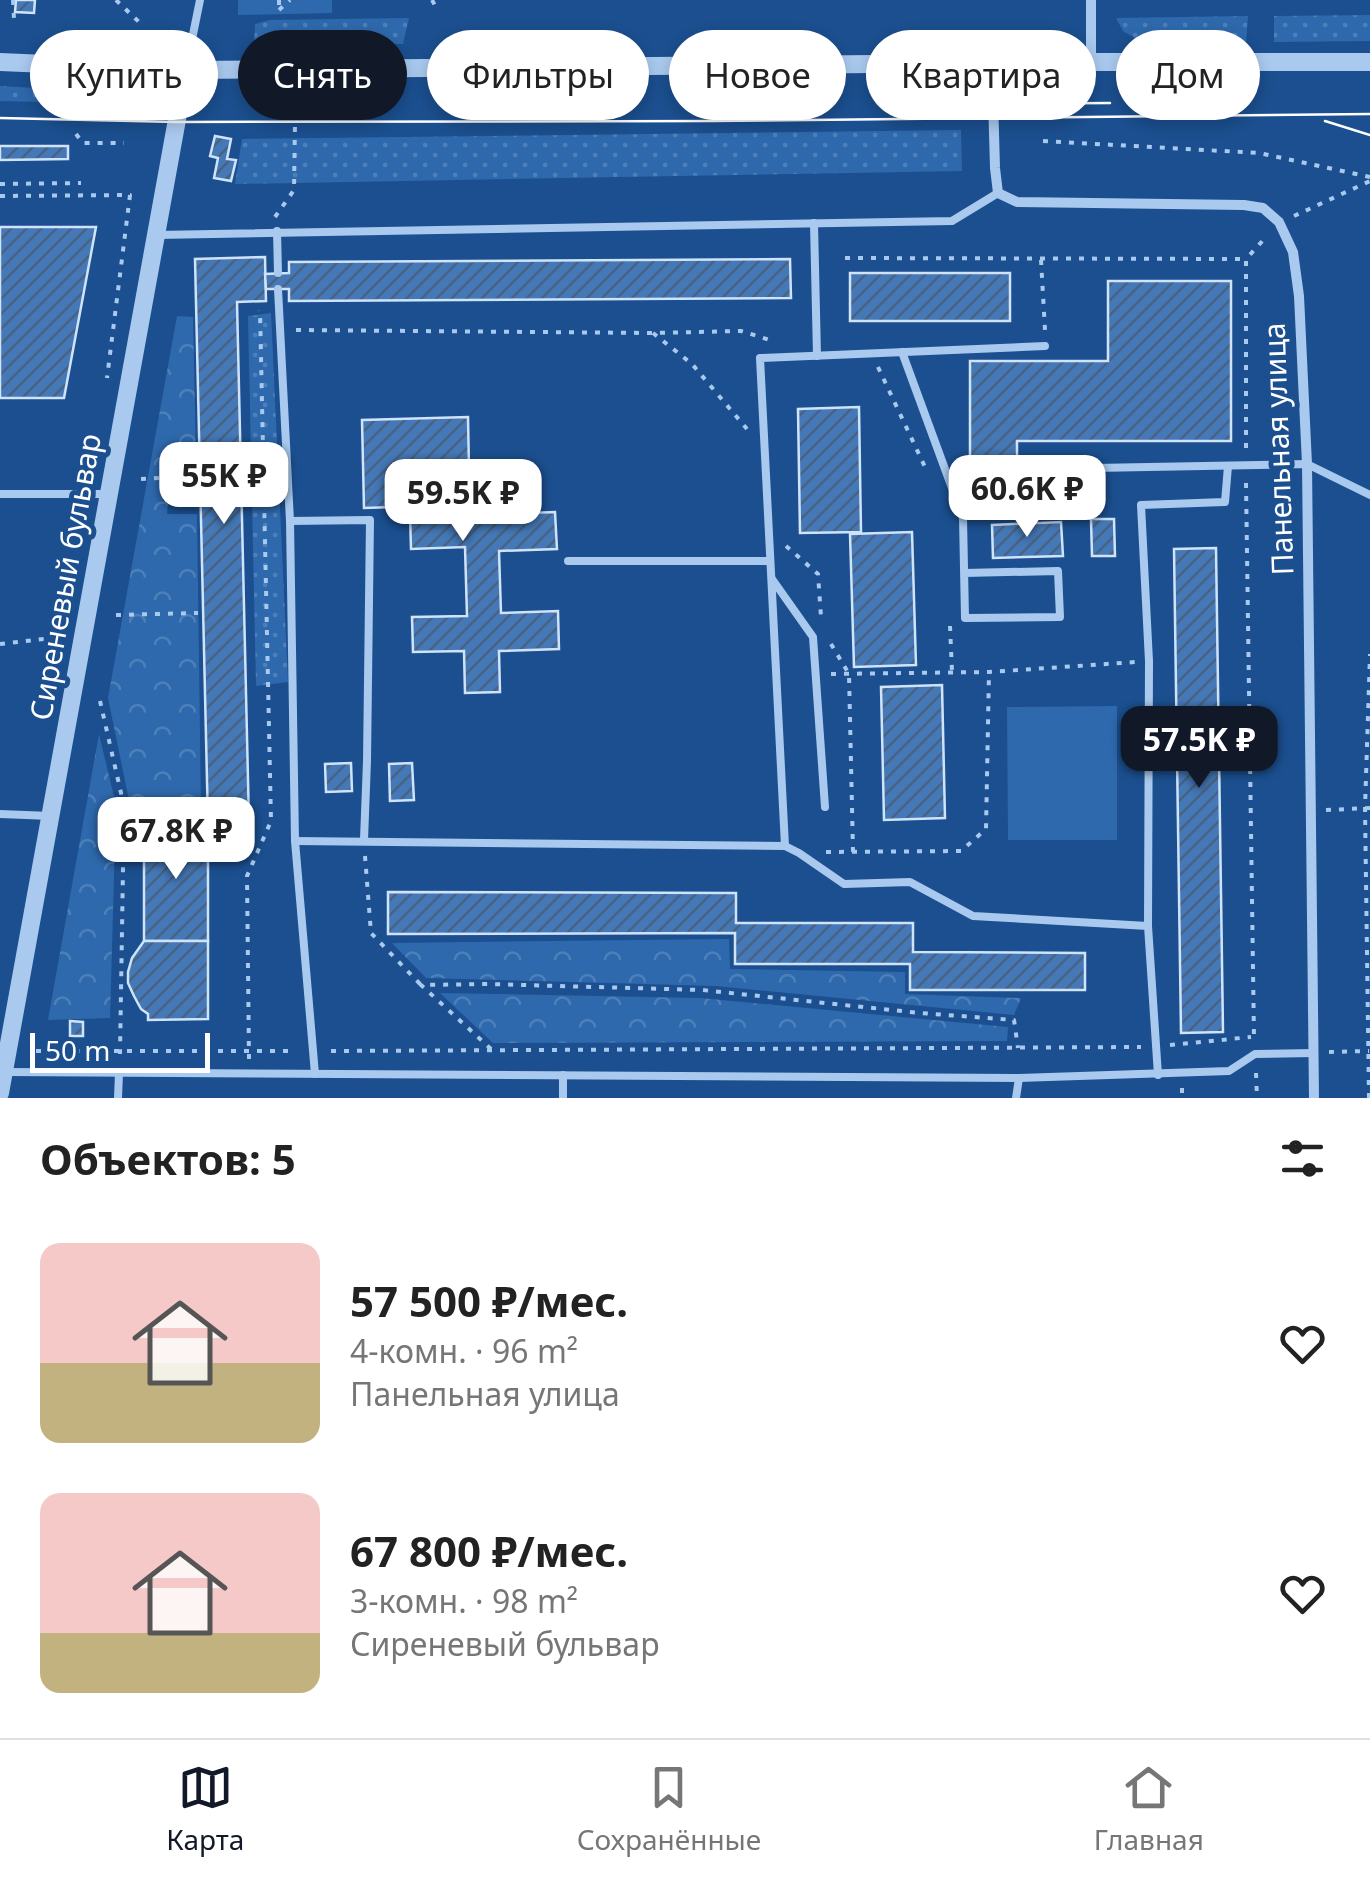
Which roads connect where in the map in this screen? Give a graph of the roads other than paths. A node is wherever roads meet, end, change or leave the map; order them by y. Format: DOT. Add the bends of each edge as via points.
graph roads {
  1 [pos="200,0"];
  2 [pos="1091,0"];
  3 [pos="194,30"];
  4 [pos="1091,30"];
  5 [pos="0,62"];
  6 [pos="1096,62"];
  7 [pos="1370,62"];
  8 [pos="30,64"];
  9 [pos="866,64"];
  10 [pos="218,70"];
  11 [pos="177,120"];
  12 [pos="993,120"];
  13 [pos="998,193"];
  14 [pos="814,223"];
  15 [pos="277,232"];
  16 [pos="156,234"];
  17 [pos="278,273"];
  18 [pos="278,288"];
  19 [pos="1045,346"];
  20 [pos="902,352"];
  21 [pos="816,356"];
  22 [pos="1307,464"];
  23 [pos="1228,466"];
  24 [pos="1094,468"];
  25 [pos="0,494"];
  26 [pos="109,494"];
  27 [pos="1370,495"];
  28 [pos="290,522"];
  29 [pos="568,560"];
  30 [pos="769,561"];
  31 [pos="964,573"];
  32 [pos="770,575"];
  33 [pos="825,807"];
  34 [pos="0,814"];
  35 [pos="50,816"];
  36 [pos="295,840"];
  37 [pos="364,840"];
  38 [pos="784,846"];
  39 [pos="1148,926"];
  40 [pos="1314,1052"];
  41 [pos="4,1072"];
  42 [pos="119,1073"];
  43 [pos="315,1074"];
  44 [pos="564,1075"];
  45 [pos="1158,1075"];
  46 [pos="1019,1078"];
  47 [pos="0,1093"];
  48 [pos="118,1098"];
  49 [pos="563,1098"];
  50 [pos="1016,1098"];
  51 [pos="1314,1098"];
  1 -- 3 [label="lane"];
  2 -- 4 [label="street"];
  5 -- 8 [label="street"];
  6 -- 7 [label="street"];
  9 -- 10 [label="street"];
  11 -- 16 [label="street, Сиреневый бульвар"];
  12 -- 13 [label="street"];
  13 -- 14 [label="lane" via="952,222"];
  13 -- 22 [label="street, Панельная улица" via="1017,202 1244,205 1263,208 1279,222 1299,296"];
  14 -- 15 [label="lane"];
  14 -- 21 [label="lane"];
  15 -- 16 [label="lane"];
  15 -- 17 [label="lane"];
  16 -- 26 [label="street, Сиреневый бульвар"];
  18 -- 28 [label="lane"];
  19 -- 20 [label="lane"];
  20 -- 21 [label="lane"];
  20 -- 31 [label="lane" via="964,518"];
  21 -- 30 [label="lane" via="760,358"];
  22 -- 23 [label="lane"];
  22 -- 27 [label="lane"];
  22 -- 40 [label="street, Панельная улица"];
  23 -- 24 [label="lane"];
  23 -- 39 [label="lane" via="1224,502 1141,505"];
  25 -- 26 [label="lane"];
  26 -- 35 [label="street, Сиреневый бульвар"];
  28 -- 36 [label="lane"];
  28 -- 37 [label="lane" via="370,520"];
  29 -- 30 [label="lane"];
  30 -- 32 [label="lane"];
  31 -- 31 [label="lane" via="965,618 1060,617 1058,571"];
  32 -- 33 [label="lane" via="814,637"];
  32 -- 38 [label="lane"];
  34 -- 35 [label="lane"];
  35 -- 41 [label="street, Сиреневый бульвар"];
  36 -- 37 [label="lane"];
  36 -- 43 [label="lane"];
  37 -- 38 [label="lane"];
  38 -- 39 [label="lane" via="844,884 910,882 972,916"];
  39 -- 45 [label="lane"];
  40 -- 45 [label="lane" via="1255,1054 1228,1071"];
  40 -- 51 [label="street, Панельная улица"];
  41 -- 42 [label="lane"];
  41 -- 47 [label="street, Сиреневый бульвар"];
  42 -- 43 [label="lane"];
  42 -- 48 [label="lane"];
  43 -- 44 [label="lane"];
  44 -- 46 [label="lane"];
  44 -- 49 [label="lane"];
  45 -- 46 [label="lane"];
  46 -- 50 [label="lane"];
}
